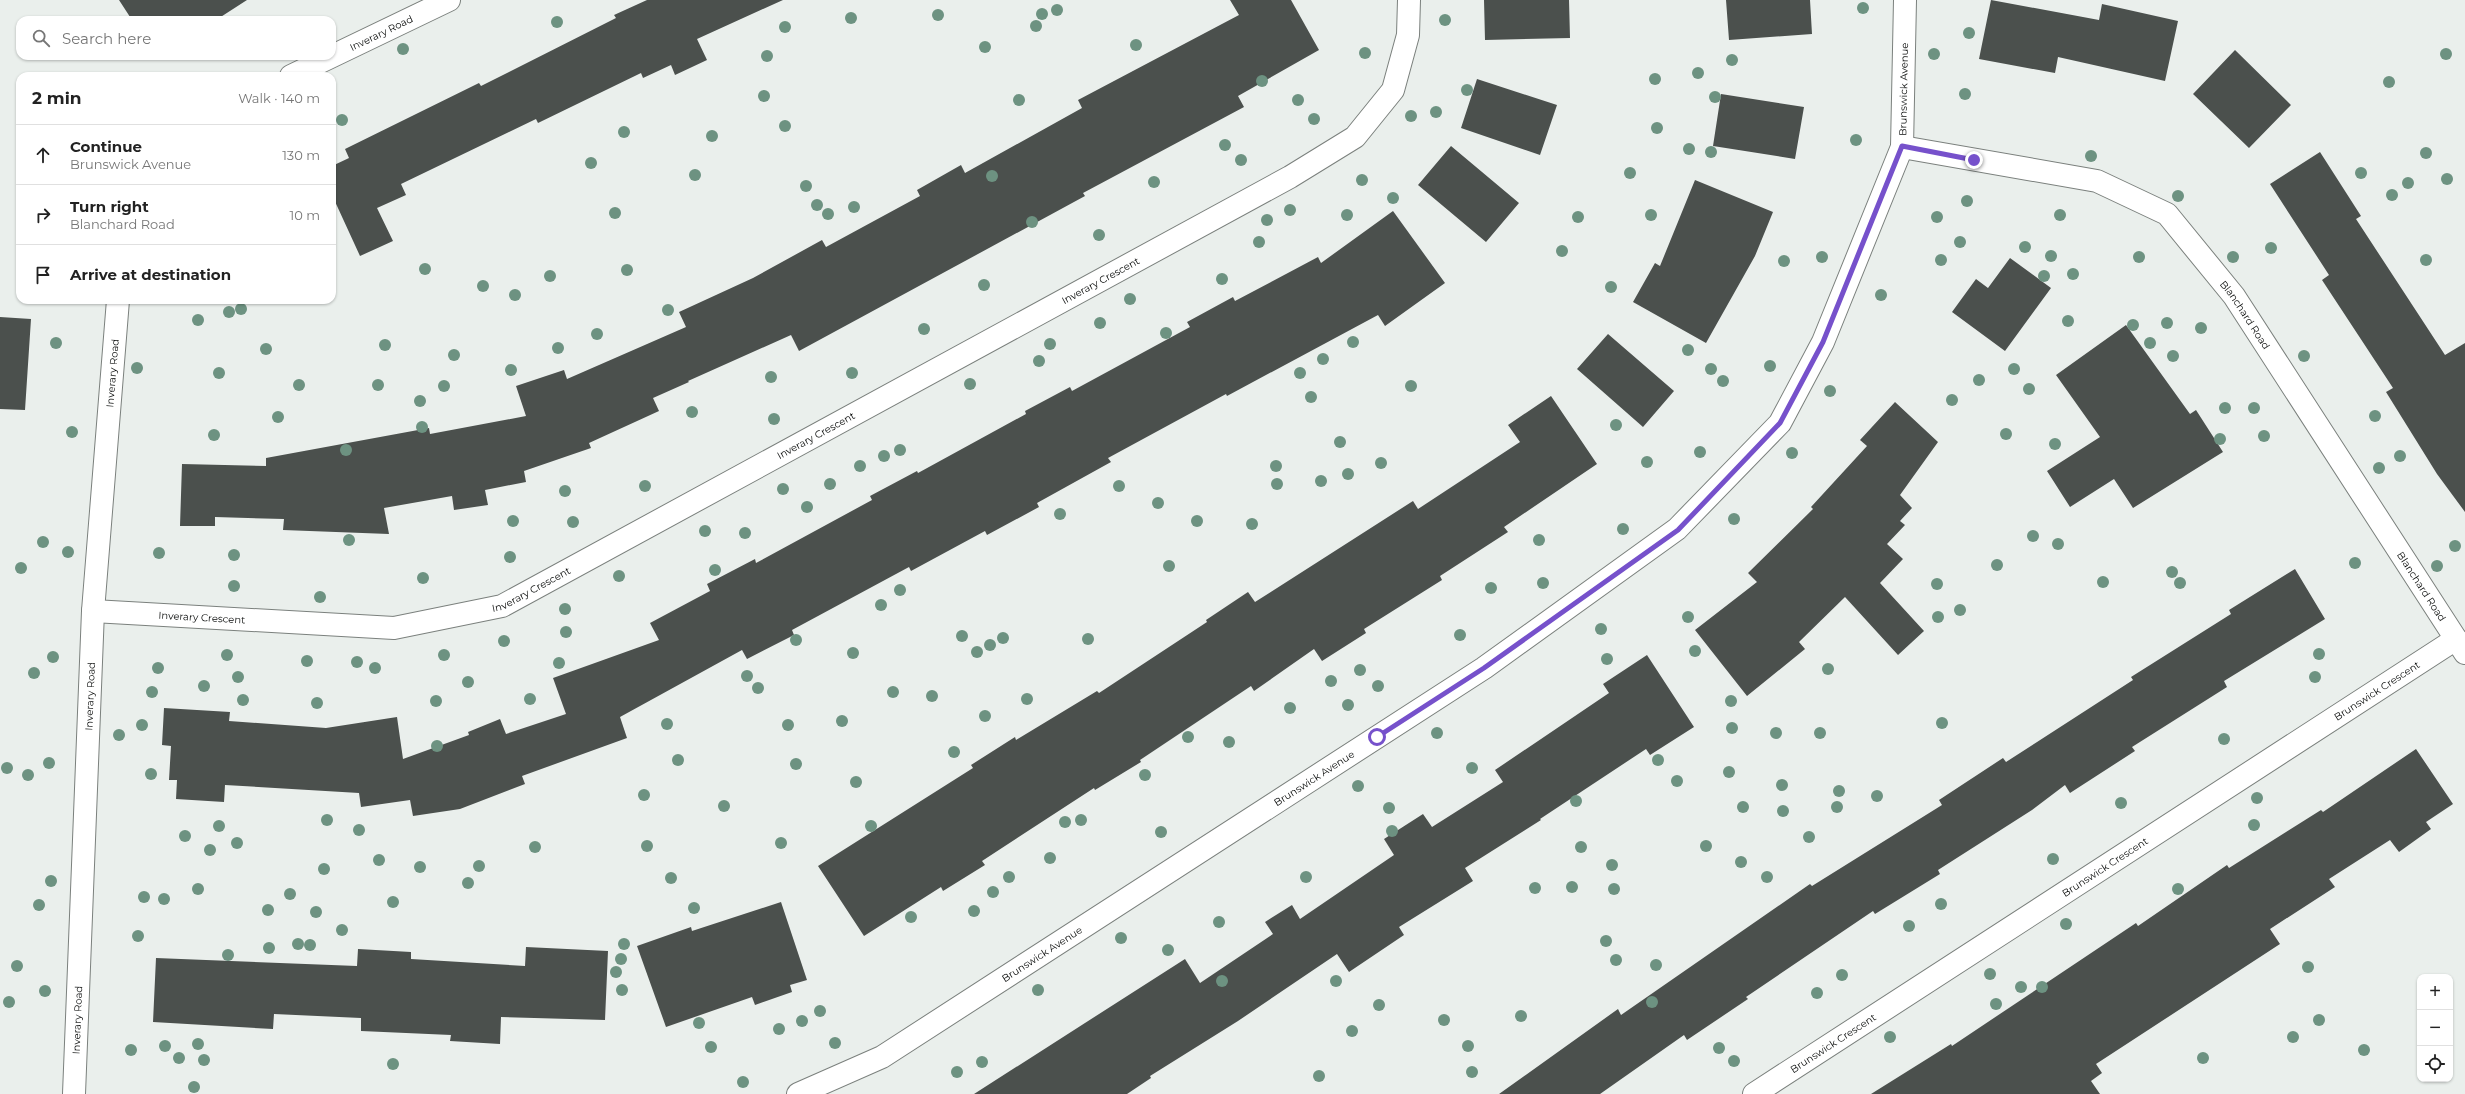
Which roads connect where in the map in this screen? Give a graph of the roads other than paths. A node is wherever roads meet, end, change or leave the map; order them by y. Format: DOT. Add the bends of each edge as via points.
graph roads {
  1 [pos="449,0"];
  2 [pos="1409,0"];
  3 [pos="1905,0"];
  4 [pos="336,54"];
  5 [pos="324,60"];
  6 [pos="299,72"];
  7 [pos="1902,146"];
  8 [pos="118,304"];
  9 [pos="93,611"];
  10 [pos="2461,646"];
  11 [pos="74,1094"];
  12 [pos="798,1094"];
  13 [pos="1754,1094"];
  1 -- 4 [label="street, Inverary Road"];
  2 -- 9 [label="street, Inverary Crescent" via="1408,35 1393,90 1356,137 1290,177 502,606 394,628"];
  3 -- 7 [label="street, Brunswick Avenue"];
  5 -- 6 [label="street, Inverary Road"];
  7 -- 10 [label="street, Blanchard Road" via="2097,181 2167,214 2234,296"];
  7 -- 12 [label="street, Brunswick Avenue" via="1823,342 1780,423 1678,530 1484,668 896,1048"];
  8 -- 9 [label="street, Inverary Road"];
  9 -- 11 [label="street, Inverary Road"];
  10 -- 13 [label="street, Brunswick Crescent"];
}
